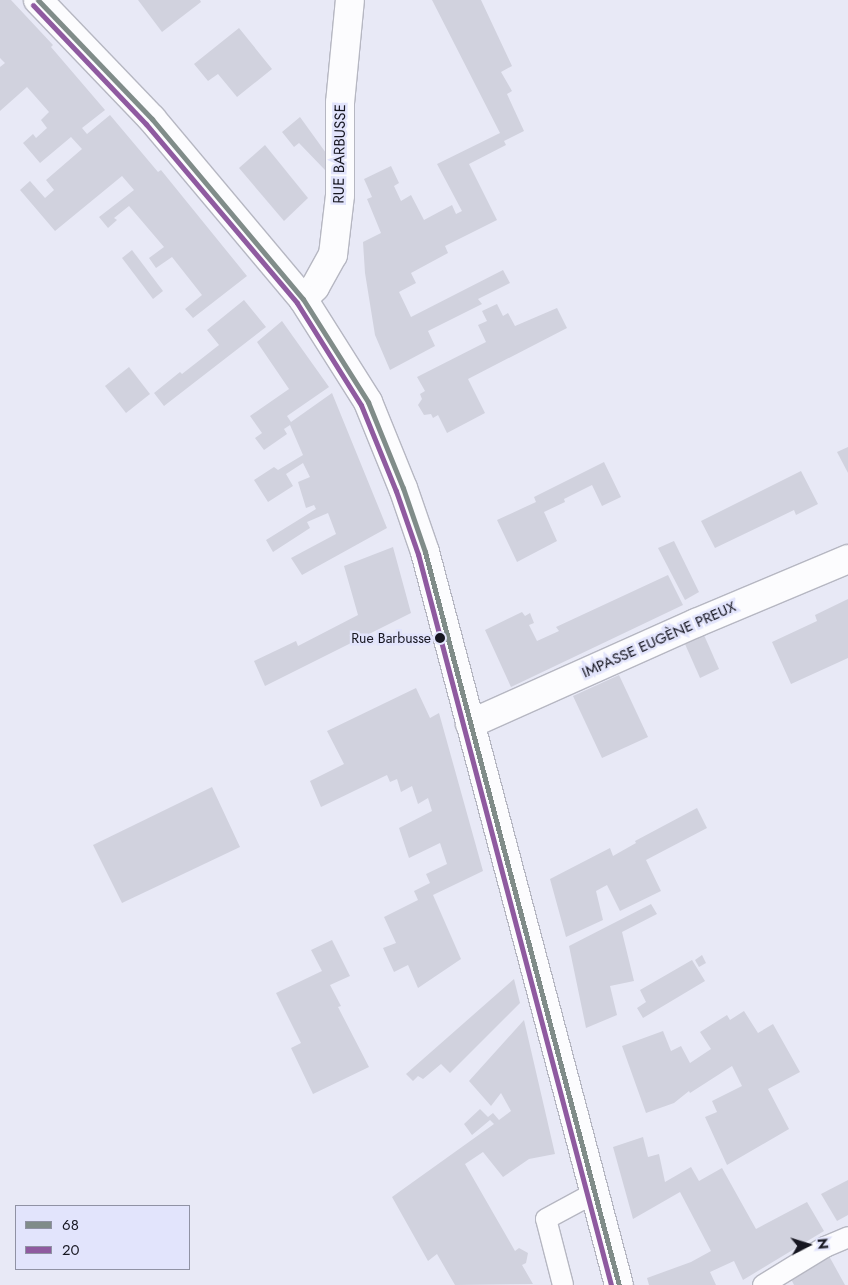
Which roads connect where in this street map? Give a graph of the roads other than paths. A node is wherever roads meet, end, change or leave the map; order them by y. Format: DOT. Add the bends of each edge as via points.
graph roads {
  1 [pos="38,0"];
  2 [pos="350,0"];
  3 [pos="303,299"];
  4 [pos="848,559"];
  5 [pos="470,724"];
  6 [pos="594,1192"];
  7 [pos="848,1238"];
  8 [pos="563,1285"];
  9 [pos="619,1285"];
  10 [pos="763,1285"];
  1 -- 3 [label="main road" via="152,119"];
  2 -- 3 [label="main road, RUE BARBUSSE" via="340,103 340,195 332,255 315,287"];
  3 -- 5 [label="main road" via="368,402 403,488 428,562"];
  4 -- 5 [label="main road, IMPASSE EUGÈNE PREUX"];
  5 -- 6 [label="main road"];
  6 -- 8 [label="lane" via="546,1219"];
  6 -- 9 [label="main road"];
  7 -- 10 [label="lane" via="825,1247"];
}
